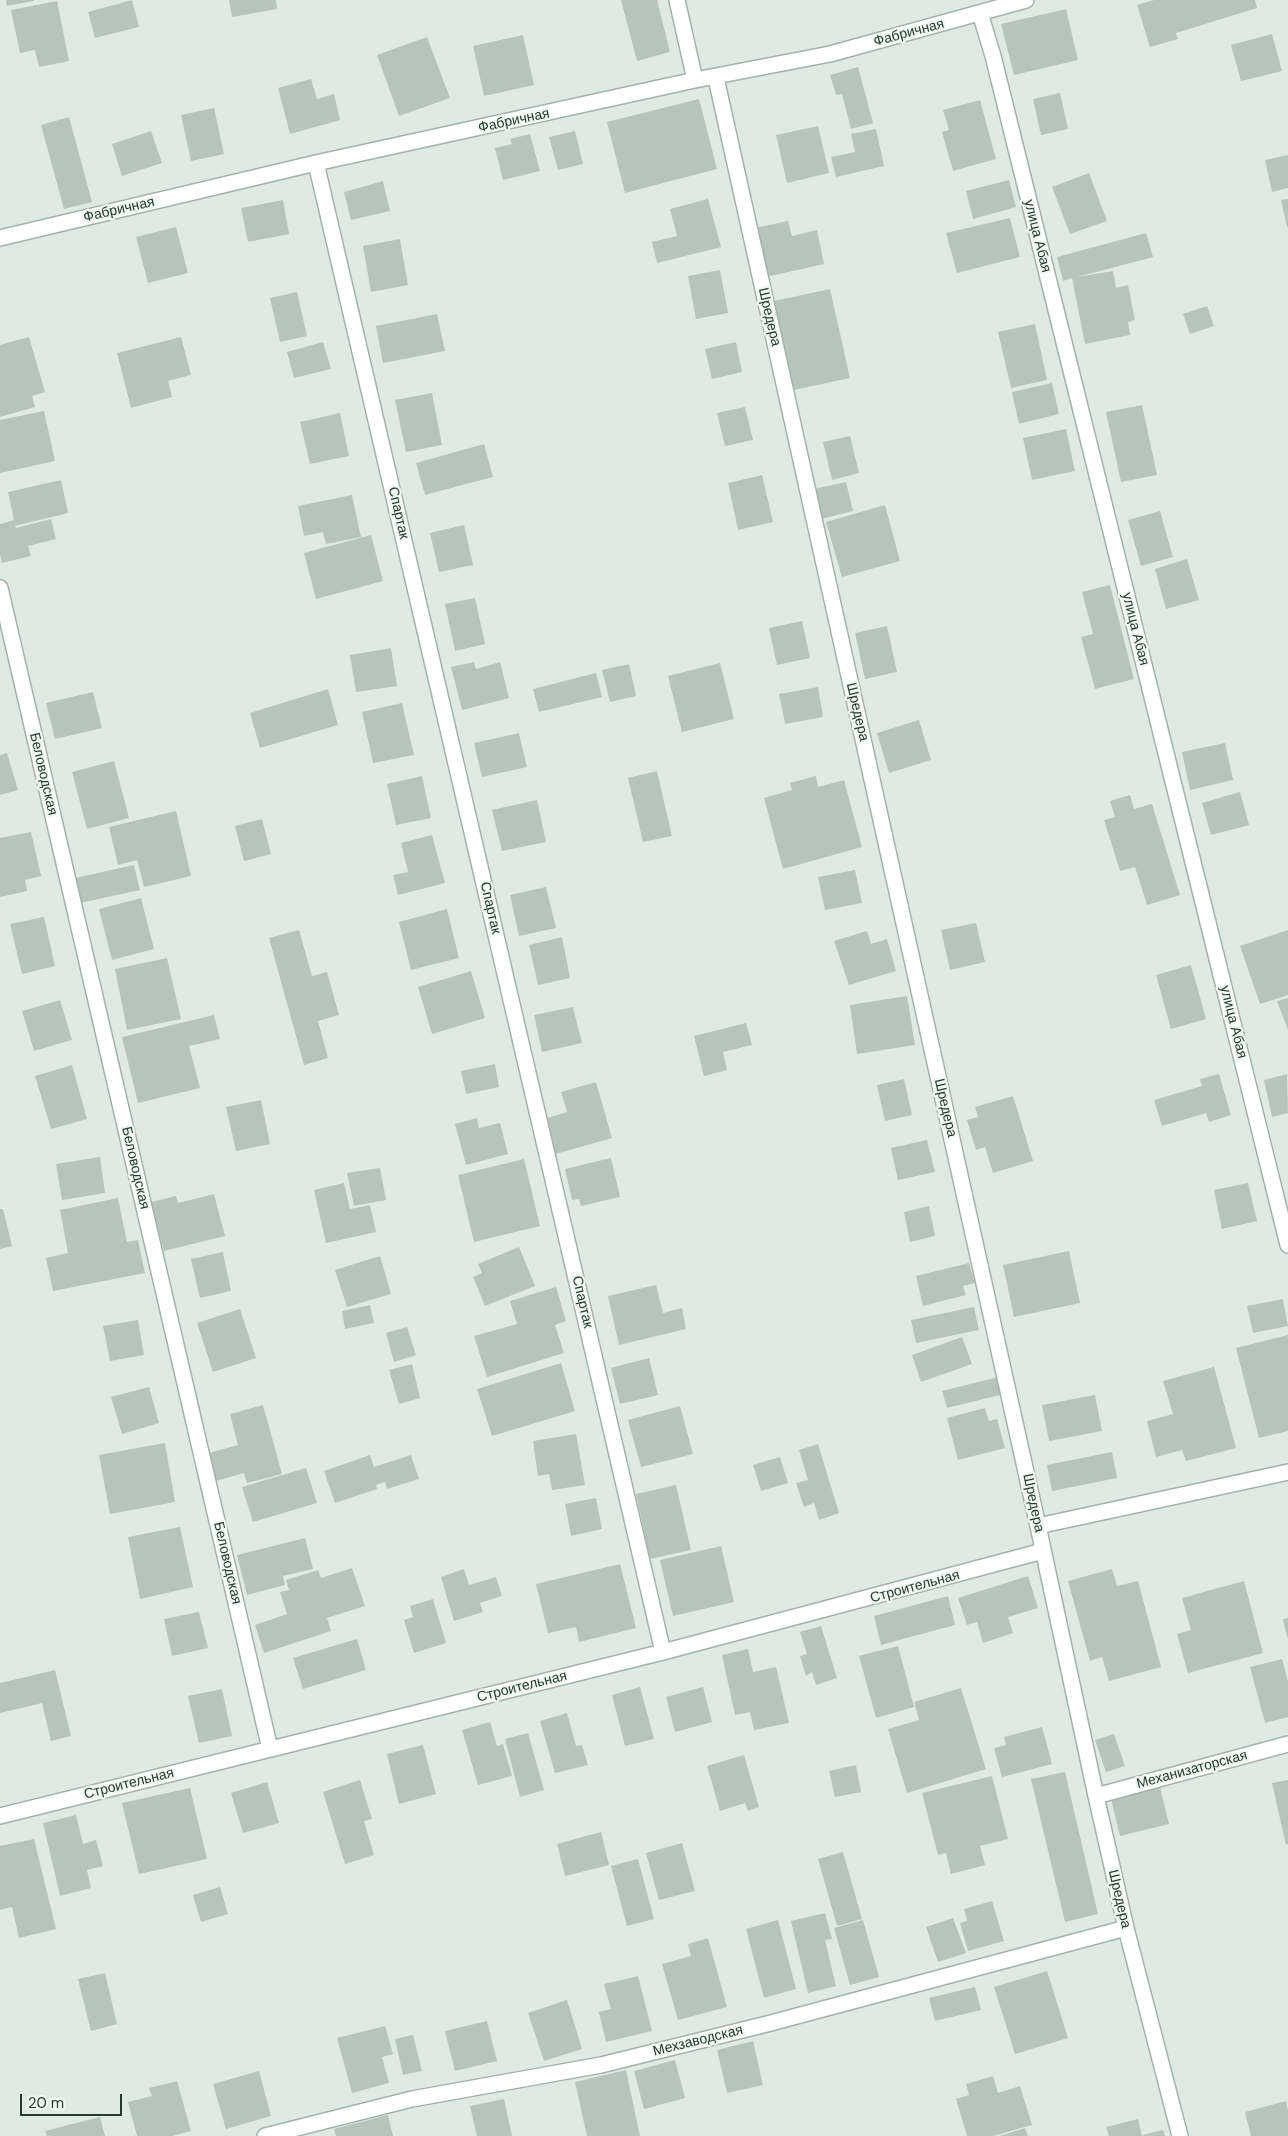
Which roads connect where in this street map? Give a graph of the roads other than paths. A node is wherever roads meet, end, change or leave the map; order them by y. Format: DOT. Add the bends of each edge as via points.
graph roads {
  1 [pos="677,0"];
  2 [pos="1026,0"];
  3 [pos="995,4"];
  4 [pos="980,13"];
  5 [pos="716,78"];
  6 [pos="696,80"];
  7 [pos="316,163"];
  8 [pos="0,238"];
  9 [pos="0,588"];
  10 [pos="1288,1245"];
  11 [pos="1288,1472"];
  12 [pos="1038,1526"];
  13 [pos="1043,1551"];
  14 [pos="663,1652"];
  15 [pos="1288,1744"];
  16 [pos="270,1748"];
  17 [pos="1096,1796"];
  18 [pos="0,1816"];
  19 [pos="1126,1928"];
  20 [pos="265,2136"];
  21 [pos="1180,2136"];
  1 -- 6 [label="street"];
  2 -- 3 [label="street, Фабричная"];
  3 -- 4 [label="street, Фабричная"];
  4 -- 5 [label="street, Фабричная" via="830,54"];
  4 -- 10 [label="street, улица Абая"];
  5 -- 6 [label="street, Фабричная"];
  5 -- 12 [label="street, Шредера"];
  6 -- 7 [label="street, Фабричная"];
  7 -- 8 [label="street, Фабричная"];
  7 -- 14 [label="street, Спартак"];
  9 -- 16 [label="street, Беловодская"];
  11 -- 12 [label="street"];
  12 -- 13 [label="street, Шредера"];
  13 -- 14 [label="street, Строительная"];
  13 -- 17 [label="street, Шредера"];
  14 -- 16 [label="street, Строительная"];
  15 -- 17 [label="street, Механизаторская"];
  16 -- 18 [label="street, Строительная"];
  17 -- 19 [label="street, Шредера"];
  19 -- 20 [label="street, Мехзаводская" via="767,2024 601,2064 412,2100"];
  19 -- 21 [label="street, Шредера"];
}
